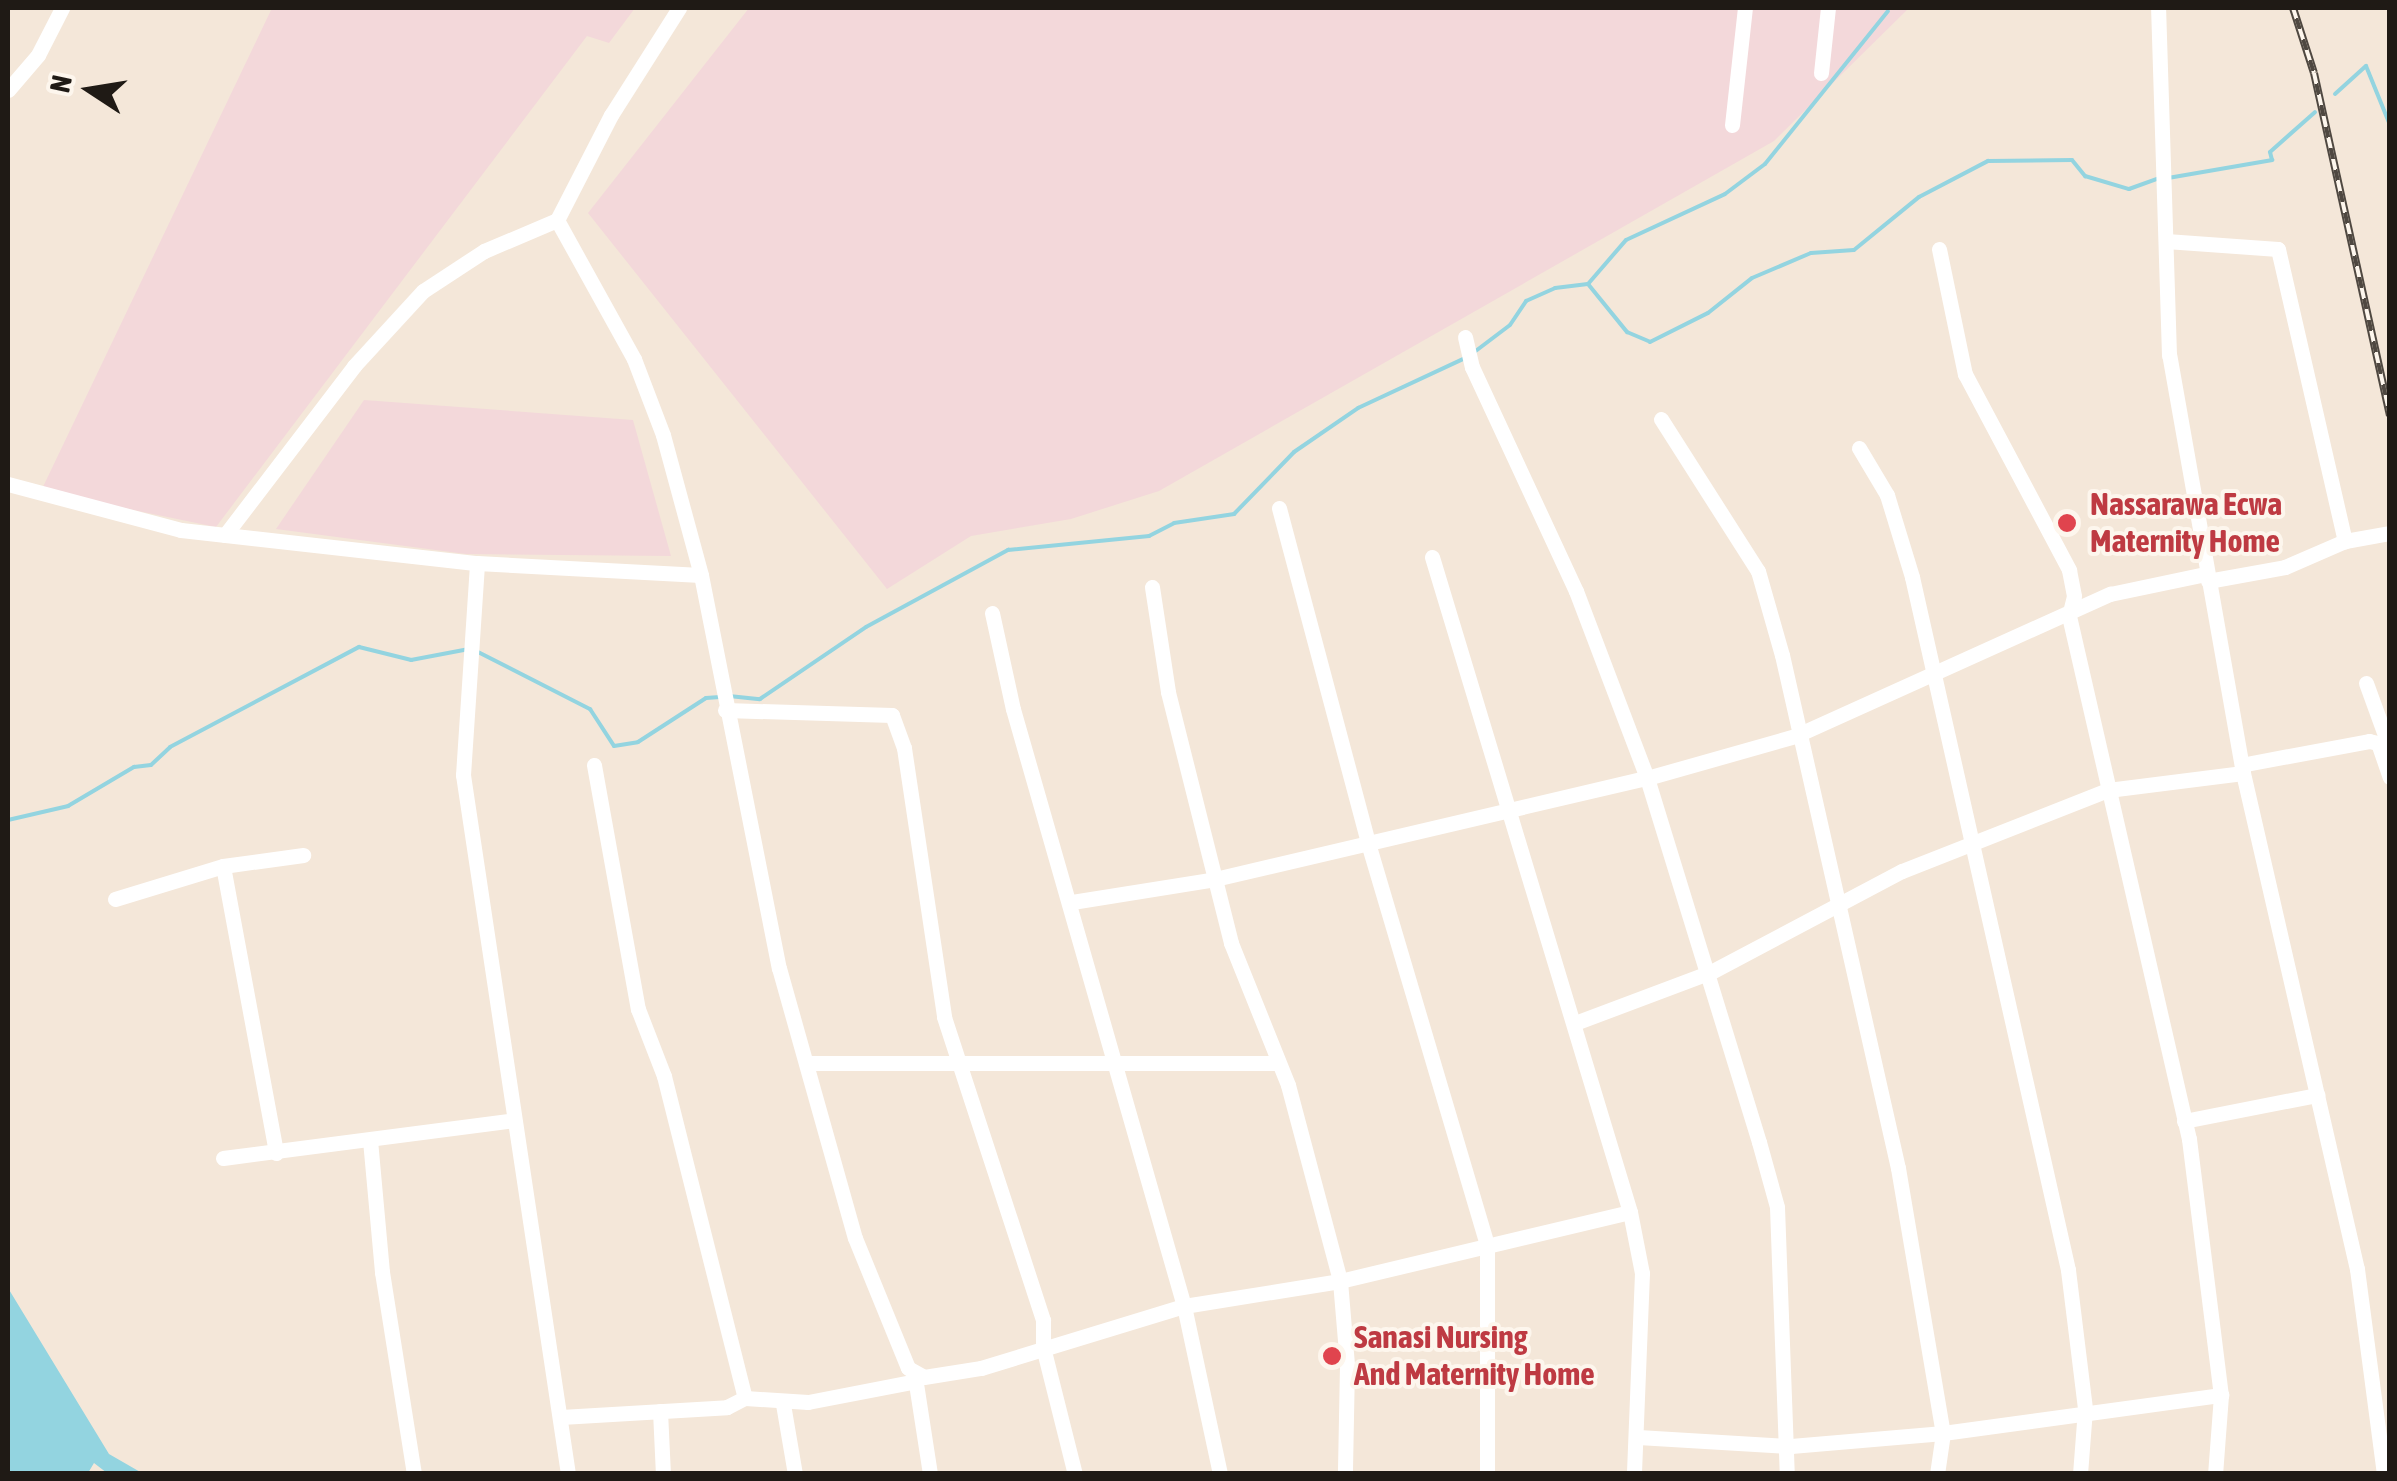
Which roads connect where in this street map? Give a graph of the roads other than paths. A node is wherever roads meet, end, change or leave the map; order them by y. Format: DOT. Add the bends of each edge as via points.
graph roads {
  1 [pos="62,8"];
  2 [pos="679,8"];
  3 [pos="1744,8"];
  4 [pos="1828,8"];
  5 [pos="2158,8"];
  6 [pos="1822,73"];
  7 [pos="8,90"];
  8 [pos="1732,125"];
  9 [pos="558,220"];
  10 [pos="2166,242"];
  11 [pos="1939,249"];
  12 [pos="1465,337"];
  13 [pos="1661,420"];
  14 [pos="1860,448"];
  15 [pos="8,484"];
  16 [pos="1278,508"];
  17 [pos="2390,533"];
  18 [pos="225,534"];
  19 [pos="2345,541"];
  20 [pos="1432,557"];
  21 [pos="478,563"];
  22 [pos="701,575"];
  23 [pos="2207,577"];
  24 [pos="1152,587"];
  25 [pos="992,613"];
  26 [pos="2070,616"];
  27 [pos="1934,674"];
  28 [pos="2366,684"];
  29 [pos="725,710"];
  30 [pos="1795,736"];
  31 [pos="2388,738"];
  32 [pos="2369,741"];
  33 [pos="594,765"];
  34 [pos="2244,768"];
  35 [pos="2390,777"];
  36 [pos="1647,778"];
  37 [pos="2108,790"];
  38 [pos="1507,809"];
  39 [pos="1974,840"];
  40 [pos="1368,843"];
  41 [pos="302,855"];
  42 [pos="223,866"];
  43 [pos="1214,879"];
  44 [pos="116,898"];
  45 [pos="1072,902"];
  46 [pos="1836,907"];
  47 [pos="1711,972"];
  48 [pos="1575,1023"];
  49 [pos="958,1060"];
  50 [pos="806,1063"];
  51 [pos="1278,1063"];
  52 [pos="1118,1066"];
  53 [pos="2317,1094"];
  54 [pos="514,1120"];
  55 [pos="2184,1121"];
  56 [pos="370,1140"];
  57 [pos="276,1153"];
  58 [pos="223,1158"];
  59 [pos="1630,1212"];
  60 [pos="1486,1245"];
  61 [pos="1340,1280"];
  62 [pos="1184,1306"];
  63 [pos="1043,1347"];
  64 [pos="913,1380"];
  65 [pos="2221,1395"];
  66 [pos="745,1398"];
  67 [pos="783,1404"];
  68 [pos="2085,1410"];
  69 [pos="660,1411"];
  70 [pos="561,1417"];
  71 [pos="1943,1433"];
  72 [pos="1638,1437"];
  73 [pos="1790,1446"];
  74 [pos="414,1474"];
  75 [pos="568,1474"];
  76 [pos="663,1474"];
  77 [pos="795,1474"];
  78 [pos="930,1474"];
  79 [pos="1075,1474"];
  80 [pos="1220,1474"];
  81 [pos="1345,1474"];
  82 [pos="1488,1474"];
  83 [pos="1634,1474"];
  84 [pos="1788,1474"];
  85 [pos="1938,1474"];
  86 [pos="2080,1474"];
  87 [pos="2215,1474"];
  88 [pos="2384,1474"];
  1 -- 7 [label="street" via="38,55"];
  2 -- 9 [label="street" via="611,114"];
  3 -- 8 [label="street"];
  4 -- 6 [label="street"];
  5 -- 10 [label="street"];
  9 -- 18 [label="street" via="484,251 423,290 354,366"];
  9 -- 22 [label="street" via="634,359"];
  10 -- 19 [label="street" via="2278,249"];
  10 -- 23 [label="street" via="2169,355"];
  11 -- 26 [label="street" via="1965,374 2069,570"];
  12 -- 36 [label="street" via="1472,366 1576,591"];
  13 -- 30 [label="street" via="1758,571"];
  14 -- 27 [label="street" via="1887,495"];
  15 -- 18 [label="street" via="181,530"];
  16 -- 40 [label="street"];
  17 -- 19 [label="street"];
  18 -- 21 [label="street"];
  19 -- 23 [label="street" via="2285,566"];
  20 -- 38 [label="street"];
  21 -- 22 [label="street"];
  21 -- 54 [label="street" via="463,774"];
  22 -- 29 [label="street"];
  23 -- 26 [label="street" via="2110,594"];
  23 -- 34 [label="street"];
  24 -- 43 [label="street" via="1168,692"];
  25 -- 45 [label="street" via="1013,709"];
  26 -- 27 [label="street"];
  26 -- 37 [label="street"];
  27 -- 30 [label="street"];
  27 -- 39 [label="street"];
  28 -- 31 [label="street"];
  29 -- 49 [label="street" via="892,715 904,748 944,1018"];
  29 -- 50 [label="street" via="779,968"];
  30 -- 36 [label="street"];
  30 -- 46 [label="street"];
  31 -- 32 [label="street"];
  32 -- 34 [label="street"];
  32 -- 35 [label="street" via="2378,743"];
  33 -- 66 [label="street" via="638,1009 664,1076"];
  34 -- 37 [label="street"];
  34 -- 53 [label="street"];
  36 -- 38 [label="street"];
  36 -- 47 [label="street"];
  37 -- 39 [label="street"];
  37 -- 55 [label="street"];
  38 -- 40 [label="street"];
  38 -- 48 [label="street"];
  39 -- 46 [label="street"];
  39 -- 68 [label="street" via="2068,1270"];
  40 -- 43 [label="street"];
  40 -- 60 [label="street"];
  41 -- 42 [label="street"];
  42 -- 44 [label="street"];
  42 -- 57 [label="street"];
  43 -- 45 [label="street"];
  43 -- 51 [label="street" via="1246,988"];
  45 -- 52 [label="street"];
  46 -- 47 [label="street"];
  46 -- 71 [label="street" via="1898,1168"];
  47 -- 48 [label="street"];
  47 -- 73 [label="street" via="1776,1207"];
  48 -- 59 [label="street"];
  49 -- 50 [label="street"];
  49 -- 52 [label="street"];
  49 -- 63 [label="street" via="1043,1320"];
  50 -- 64 [label="street" via="855,1238"];
  51 -- 52 [label="street"];
  51 -- 61 [label="street"];
  52 -- 62 [label="street"];
  53 -- 55 [label="street"];
  53 -- 88 [label="street" via="2357,1269"];
  54 -- 56 [label="street"];
  54 -- 70 [label="street"];
  55 -- 65 [label="street"];
  56 -- 57 [label="street"];
  56 -- 74 [label="street" via="382,1272"];
  57 -- 58 [label="street"];
  59 -- 60 [label="street"];
  59 -- 72 [label="street" via="1642,1274"];
  60 -- 61 [label="street"];
  60 -- 82 [label="street"];
  61 -- 62 [label="street"];
  61 -- 81 [label="street" via="1348,1365"];
  62 -- 63 [label="street"];
  62 -- 80 [label="street"];
  63 -- 64 [label="street" via="981,1368"];
  63 -- 79 [label="street"];
  64 -- 67 [label="street"];
  64 -- 78 [label="street"];
  65 -- 68 [label="street"];
  65 -- 87 [label="street"];
  66 -- 67 [label="street"];
  66 -- 69 [label="street" via="726,1407"];
  67 -- 77 [label="street"];
  68 -- 71 [label="street"];
  68 -- 86 [label="street"];
  69 -- 70 [label="street"];
  69 -- 76 [label="street"];
  70 -- 75 [label="street"];
  71 -- 73 [label="street"];
  71 -- 85 [label="street"];
  72 -- 73 [label="street"];
  72 -- 83 [label="street"];
  73 -- 84 [label="street"];
}
